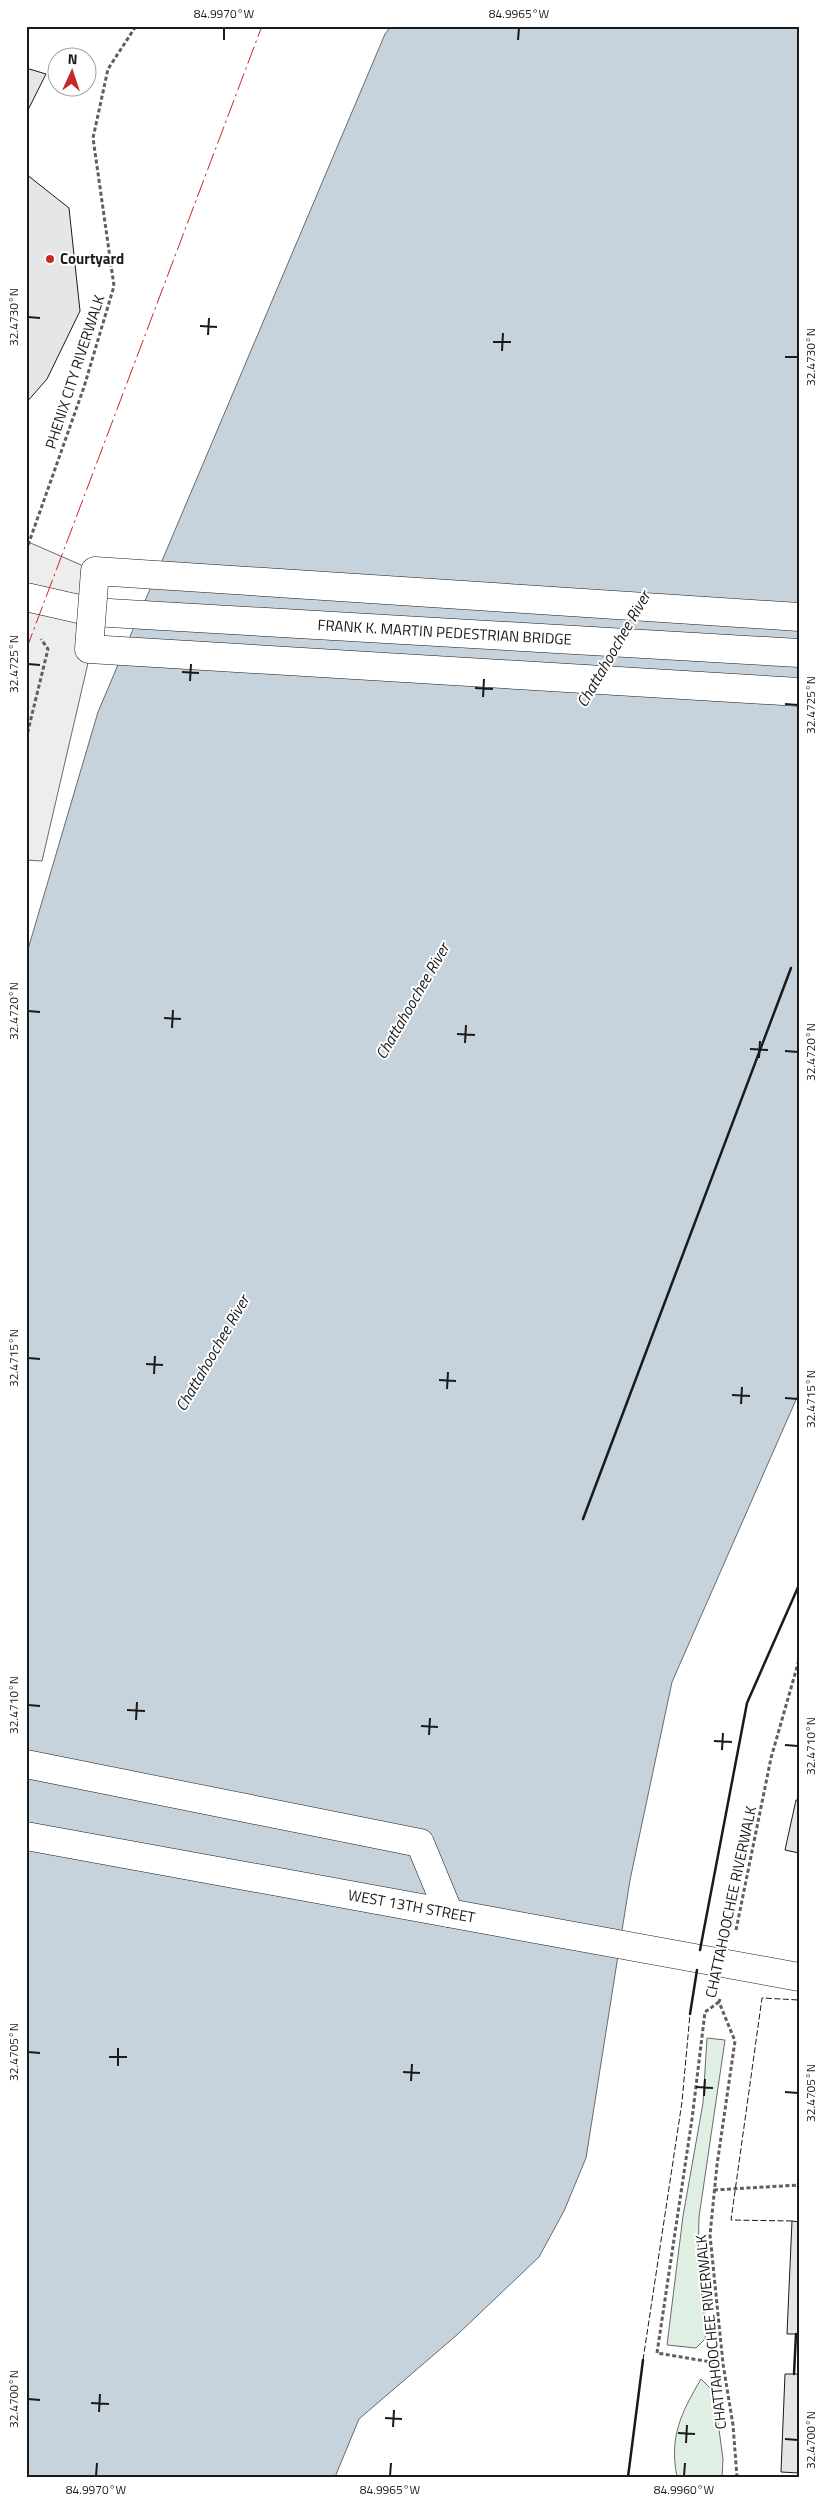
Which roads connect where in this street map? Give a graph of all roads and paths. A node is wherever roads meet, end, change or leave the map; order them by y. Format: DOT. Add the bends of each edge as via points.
graph roads {
  1 [pos="136,26"];
  2 [pos="26,551"];
  3 [pos="26,597"];
  4 [pos="799,617"];
  5 [pos="37,632"];
  6 [pos="799,653"];
  7 [pos="799,692"];
  8 [pos="26,739"];
  9 [pos="799,1660"];
  10 [pos="26,1764"];
  11 [pos="26,1836"];
  12 [pos="449,1913"];
  13 [pos="734,1940"];
  14 [pos="799,1977"];
  15 [pos="721,1994"];
  16 [pos="719,2002"];
  17 [pos="799,2185"];
  18 [pos="714,2190"];
  19 [pos="723,2364"];
  20 [pos="737,2477"];
  1 -- 2 [label="path, PHENIX CITY RIVERWALK" via="108,69 93,138 114,286 84,387"];
  3 -- 6 [label="street, FRANK K. MARTIN PEDESTRIAN BRIDGE" via="92,612"];
  4 -- 7 [label="street, bridge" via="95,570 89,649"];
  5 -- 8 [label="path" via="48,649"];
  9 -- 13 [label="path, CHATTAHOOCHEE RIVERWALK" via="772,1758"];
  10 -- 12 [label="street" via="420,1843"];
  11 -- 12 [label="street, WEST 13TH STREET"];
  12 -- 14 [label="street, WEST 13TH STREET"];
  15 -- 16 [label="path, CHATTAHOOCHEE RIVERWALK"];
  16 -- 18 [label="path, CHATTAHOOCHEE RIVERWALK" via="736,2041"];
  16 -- 19 [label="path" via="705,2012 657,2353"];
  17 -- 18 [label="path"];
  18 -- 19 [label="path, CHATTAHOOCHEE RIVERWALK" via="710,2235"];
  19 -- 20 [label="path, CHATTAHOOCHEE RIVERWALK"];
}
